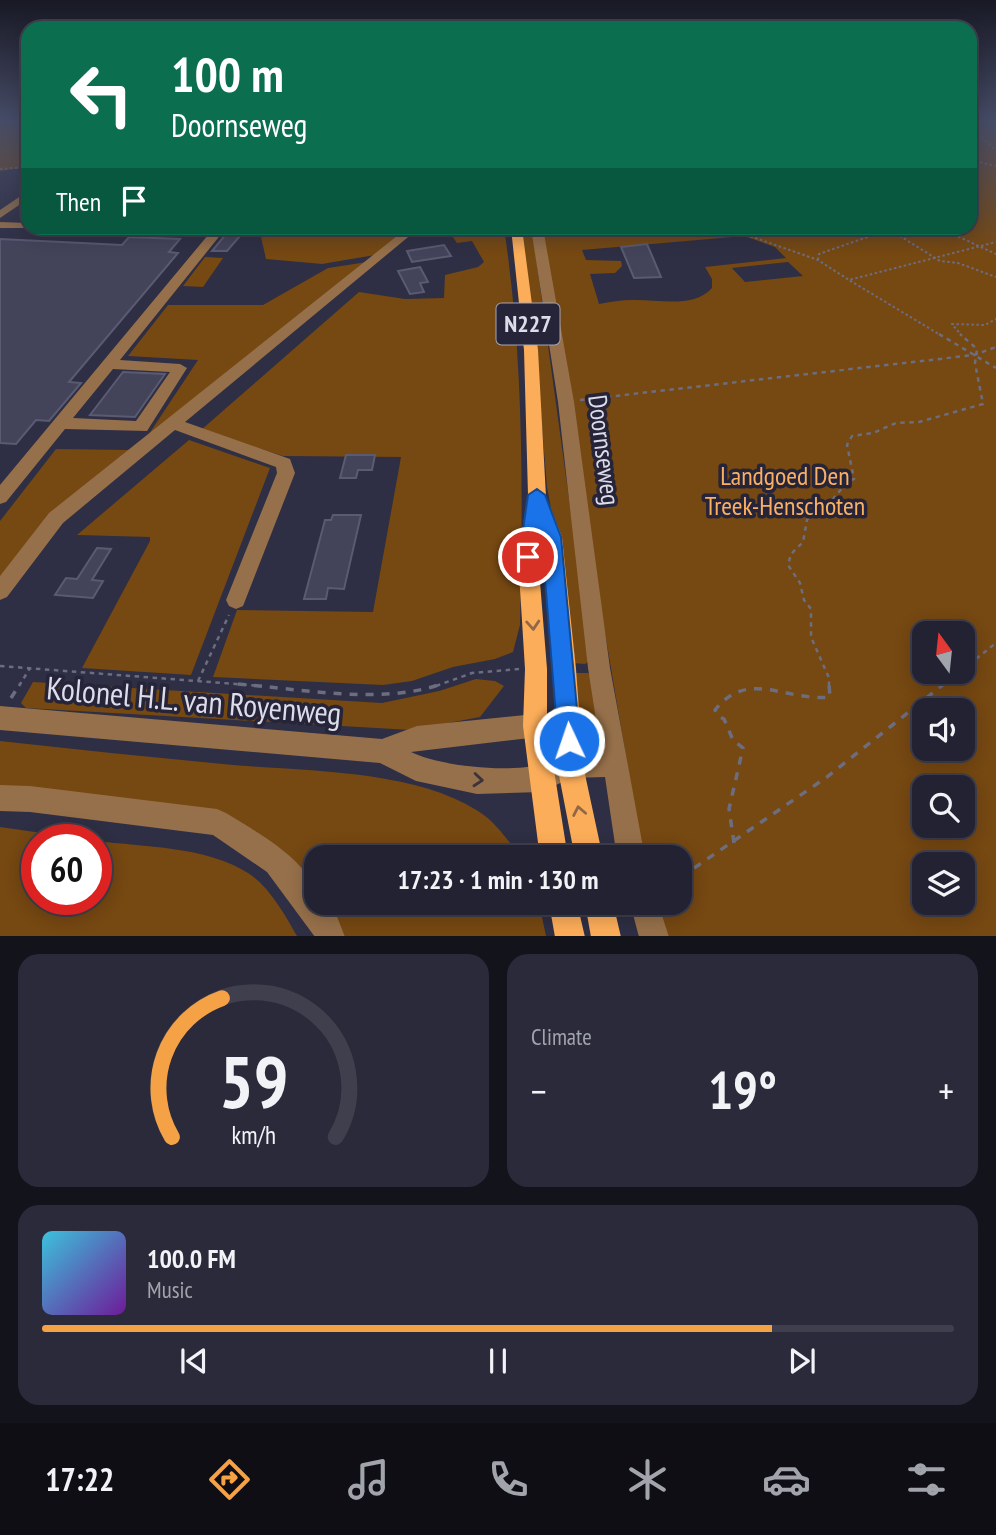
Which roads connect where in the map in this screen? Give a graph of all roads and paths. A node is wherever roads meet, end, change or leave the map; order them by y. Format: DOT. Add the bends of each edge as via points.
graph roads {
  1 [pos="21,168"];
  2 [pos="0,169"];
  3 [pos="21,199"];
  4 [pos="0,215"];
  5 [pos="0,225"];
  6 [pos="21,226"];
  7 [pos="214,235"];
  8 [pos="405,235"];
  9 [pos="517,235"];
  10 [pos="538,235"];
  11 [pos="747,235"];
  12 [pos="875,235"];
  13 [pos="889,235"];
  14 [pos="955,235"];
  15 [pos="996,242"];
  16 [pos="982,247"];
  17 [pos="996,254"];
  18 [pos="932,257"];
  19 [pos="818,260"];
  20 [pos="996,277"];
  21 [pos="849,280"];
  22 [pos="996,319"];
  23 [pos="996,347"];
  24 [pos="974,355"];
  25 [pos="110,365"];
  26 [pos="996,368"];
  27 [pos="566,402"];
  28 [pos="62,423"];
  29 [pos="173,424"];
  30 [pos="537,495"];
  31 [pos="0,497"];
  32 [pos="0,591"];
  33 [pos="236,600"];
  34 [pos="996,643"];
  35 [pos="975,660"];
  36 [pos="0,666"];
  37 [pos="30,668"];
  38 [pos="536,669"];
  39 [pos="198,681"];
  40 [pos="944,684"];
  41 [pos="3,712"];
  42 [pos="535,726"];
  43 [pos="382,751"];
  44 [pos="614,764"];
  45 [pos="570,765"];
  46 [pos="541,779"];
  47 [pos="0,798"];
  48 [pos="734,843"];
  49 [pos="552,845"];
  50 [pos="586,845"];
  51 [pos="629,845"];
  52 [pos="692,870"];
  53 [pos="566,915"];
  54 [pos="602,915"];
  55 [pos="648,915"];
  56 [pos="331,936"];
  57 [pos="570,936"];
  58 [pos="607,936"];
  59 [pos="654,936"];
  1 -- 2 [label="path"];
  3 -- 4 [label="street"];
  5 -- 6 [label="street"];
  7 -- 25 [label="street"];
  8 -- 29 [label="street"];
  9 -- 30 [label="main road, N227" via="531,350"];
  10 -- 27 [label="street, Doornseweg"];
  11 -- 19 [label="path"];
  12 -- 19 [label="path" via="819,254"];
  13 -- 18 [label="path" via="900,236"];
  14 -- 16 [label="path"];
  15 -- 16 [label="path"];
  16 -- 17 [label="path"];
  16 -- 18 [label="path"];
  18 -- 20 [label="path"];
  18 -- 21 [label="path"];
  19 -- 21 [label="path"];
  21 -- 24 [label="path"];
  22 -- 24 [label="path" via="985,325 952,324 977,349"];
  23 -- 24 [label="path"];
  24 -- 26 [label="path"];
  24 -- 27 [label="path"];
  24 -- 48 [label="path" via="983,404 852,436 847,445 854,479 807,520 803,542 788,565 811,608 811,637 830,678 830,697 810,699 758,687 735,692 718,704 718,716 743,748 729,808"];
  25 -- 28 [label="street"];
  25 -- 28 [label="street" via="180,368 141,428"];
  27 -- 44 [label="street, Doornseweg"];
  28 -- 31 [label="street"];
  29 -- 32 [label="street" via="56,518"];
  29 -- 33 [label="street" via="284,463 286,473"];
  30 -- 38 [label="main road, N227, one-way" via="528,557"];
  30 -- 45 [label="main road, N227" via="552,537"];
  33 -- 39 [label="path"];
  34 -- 35 [label="path"];
  36 -- 37 [label="path"];
  37 -- 39 [label="path"];
  37 -- 41 [label="path"];
  38 -- 39 [label="path" via="472,673 399,695"];
  38 -- 42 [label="main road, N227"];
  40 -- 48 [label="path"];
  41 -- 43 [label="street, Kolonel H.L. van Royenweg"];
  42 -- 43 [label="street, Kolonel H.L. van Royenweg" via="417,738"];
  42 -- 45 [label="street"];
  42 -- 46 [label="main road, N227"];
  43 -- 46 [label="street, Kolonel H.L. van Royenweg, one-way" via="416,768 477,781"];
  44 -- 45 [label="street"];
  44 -- 51 [label="street, Doornseweg"];
  45 -- 46 [label="street, Kolonel H.L. van Royenweg"];
  50 -- 45 [label="main road, N227, one-way"];
  46 -- 49 [label="main road, N227"];
  47 -- 56 [label="street" via="217,822 276,862"];
  48 -- 52 [label="path"];
  53 -- 57 [label="main road"];
  54 -- 58 [label="main road"];
  55 -- 59 [label="street"];
}
